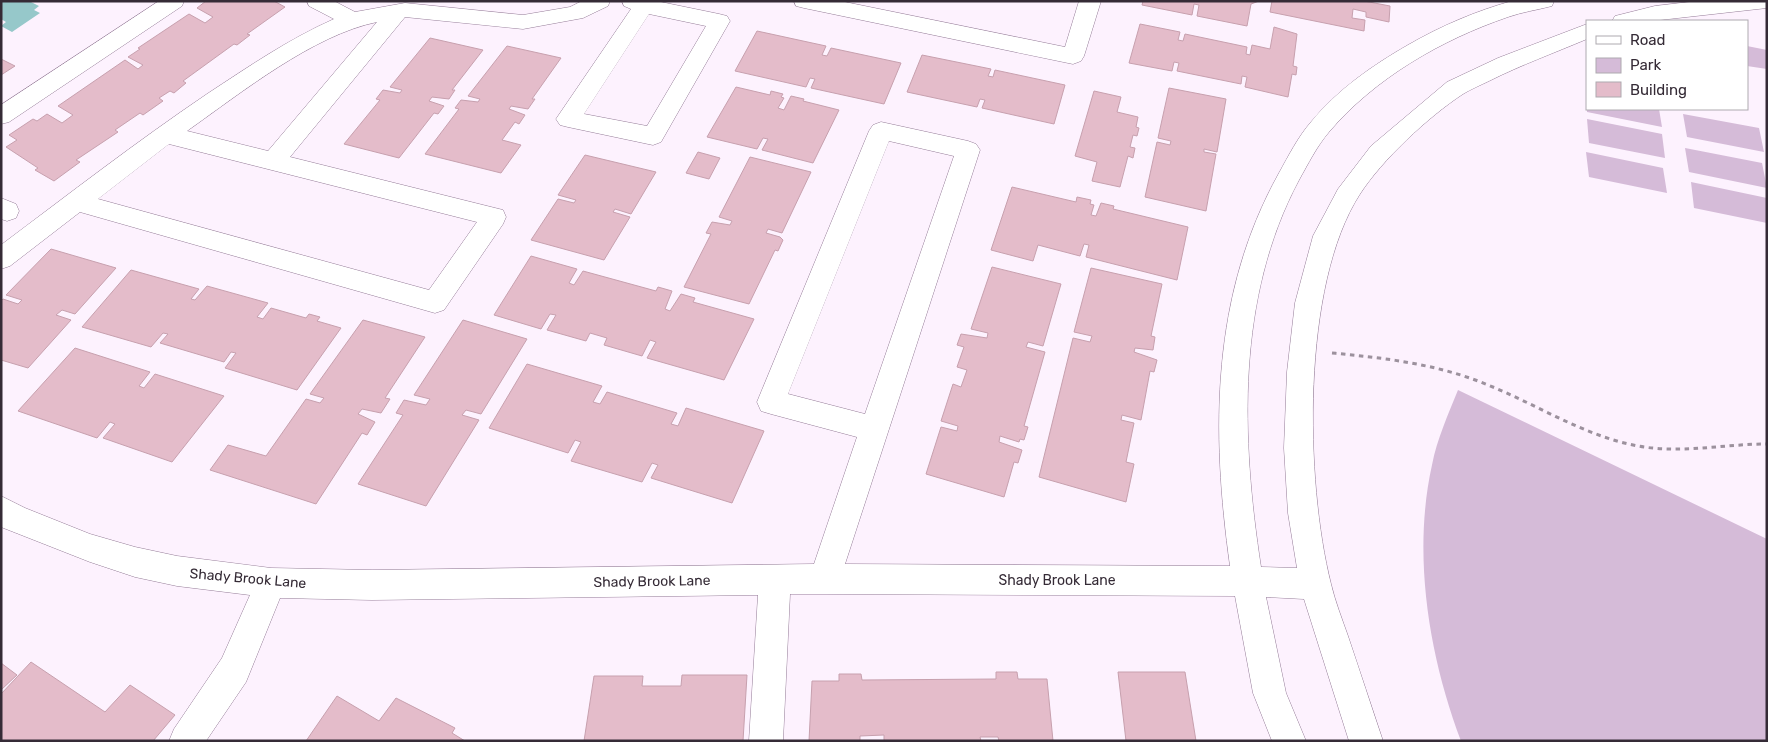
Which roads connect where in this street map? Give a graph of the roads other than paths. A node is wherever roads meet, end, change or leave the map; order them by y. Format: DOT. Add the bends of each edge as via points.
graph roads {
  1 [pos="174,1"];
  2 [pos="317,1"];
  3 [pos="600,1"];
  4 [pos="804,1"];
  5 [pos="1090,1"];
  6 [pos="1544,1"];
  7 [pos="1767,1"];
  8 [pos="638,3"];
  9 [pos="842,5"];
  10 [pos="1649,7"];
  11 [pos="398,12"];
  12 [pos="352,20"];
  13 [pos="1625,20"];
  14 [pos="1586,31"];
  15 [pos="1,116"];
  16 [pos="165,134"];
  17 [pos="273,161"];
  18 [pos="76,202"];
  19 [pos="1,259"];
  20 [pos="874,429"];
  21 [pos="1,510"];
  22 [pos="775,579"];
  23 [pos="826,579"];
  24 [pos="1247,581"];
  25 [pos="271,583"];
  26 [pos="1315,584"];
  27 [pos="186,741"];
  28 [pos="766,741"];
  29 [pos="1289,741"];
  30 [pos="1366,741"];
  1 -- 15 [label="street"];
  2 -- 12 [label="street"];
  3 -- 11 [label="street" via="575,13 523,22 405,10"];
  4 -- 9 [label="street"];
  5 -- 9 [label="street" via="1073,56"];
  6 -- 24 [label="street" via="1501,11 1455,30 1410,53 1362,85 1320,126 1283,184 1259,242 1241,309 1232,392 1234,478"];
  7 -- 10 [label="street"];
  8 -- 8 [label="street" via="617,46 568,119 653,136 719,21"];
  10 -- 13 [label="street"];
  11 -- 12 [label="street"];
  11 -- 17 [label="street"];
  12 -- 16 [label="street" via="309,39"];
  14 -- 26 [label="street" via="1506,63 1455,88 1379,152 1350,189 1326,236 1308,303 1298,448 1303,513"];
  16 -- 17 [label="street"];
  16 -- 18 [label="street"];
  17 -- 18 [label="street" via="494,218 435,302"];
  18 -- 19 [label="street"];
  20 -- 20 [label="street" via="968,150 881,131 771,402"];
  20 -- 23 [label="street"];
  21 -- 25 [label="street, Shady Brook Lane" via="39,528 135,562"];
  22 -- 23 [label="street, Shady Brook Lane"];
  22 -- 25 [label="street, Shady Brook Lane" via="372,585"];
  22 -- 28 [label="street"];
  23 -- 24 [label="street, Shady Brook Lane"];
  24 -- 26 [label="street, Shady Brook Lane"];
  24 -- 29 [label="street" via="1271,698"];
  25 -- 27 [label="street" via="234,670"];
  26 -- 30 [label="street"];
}
